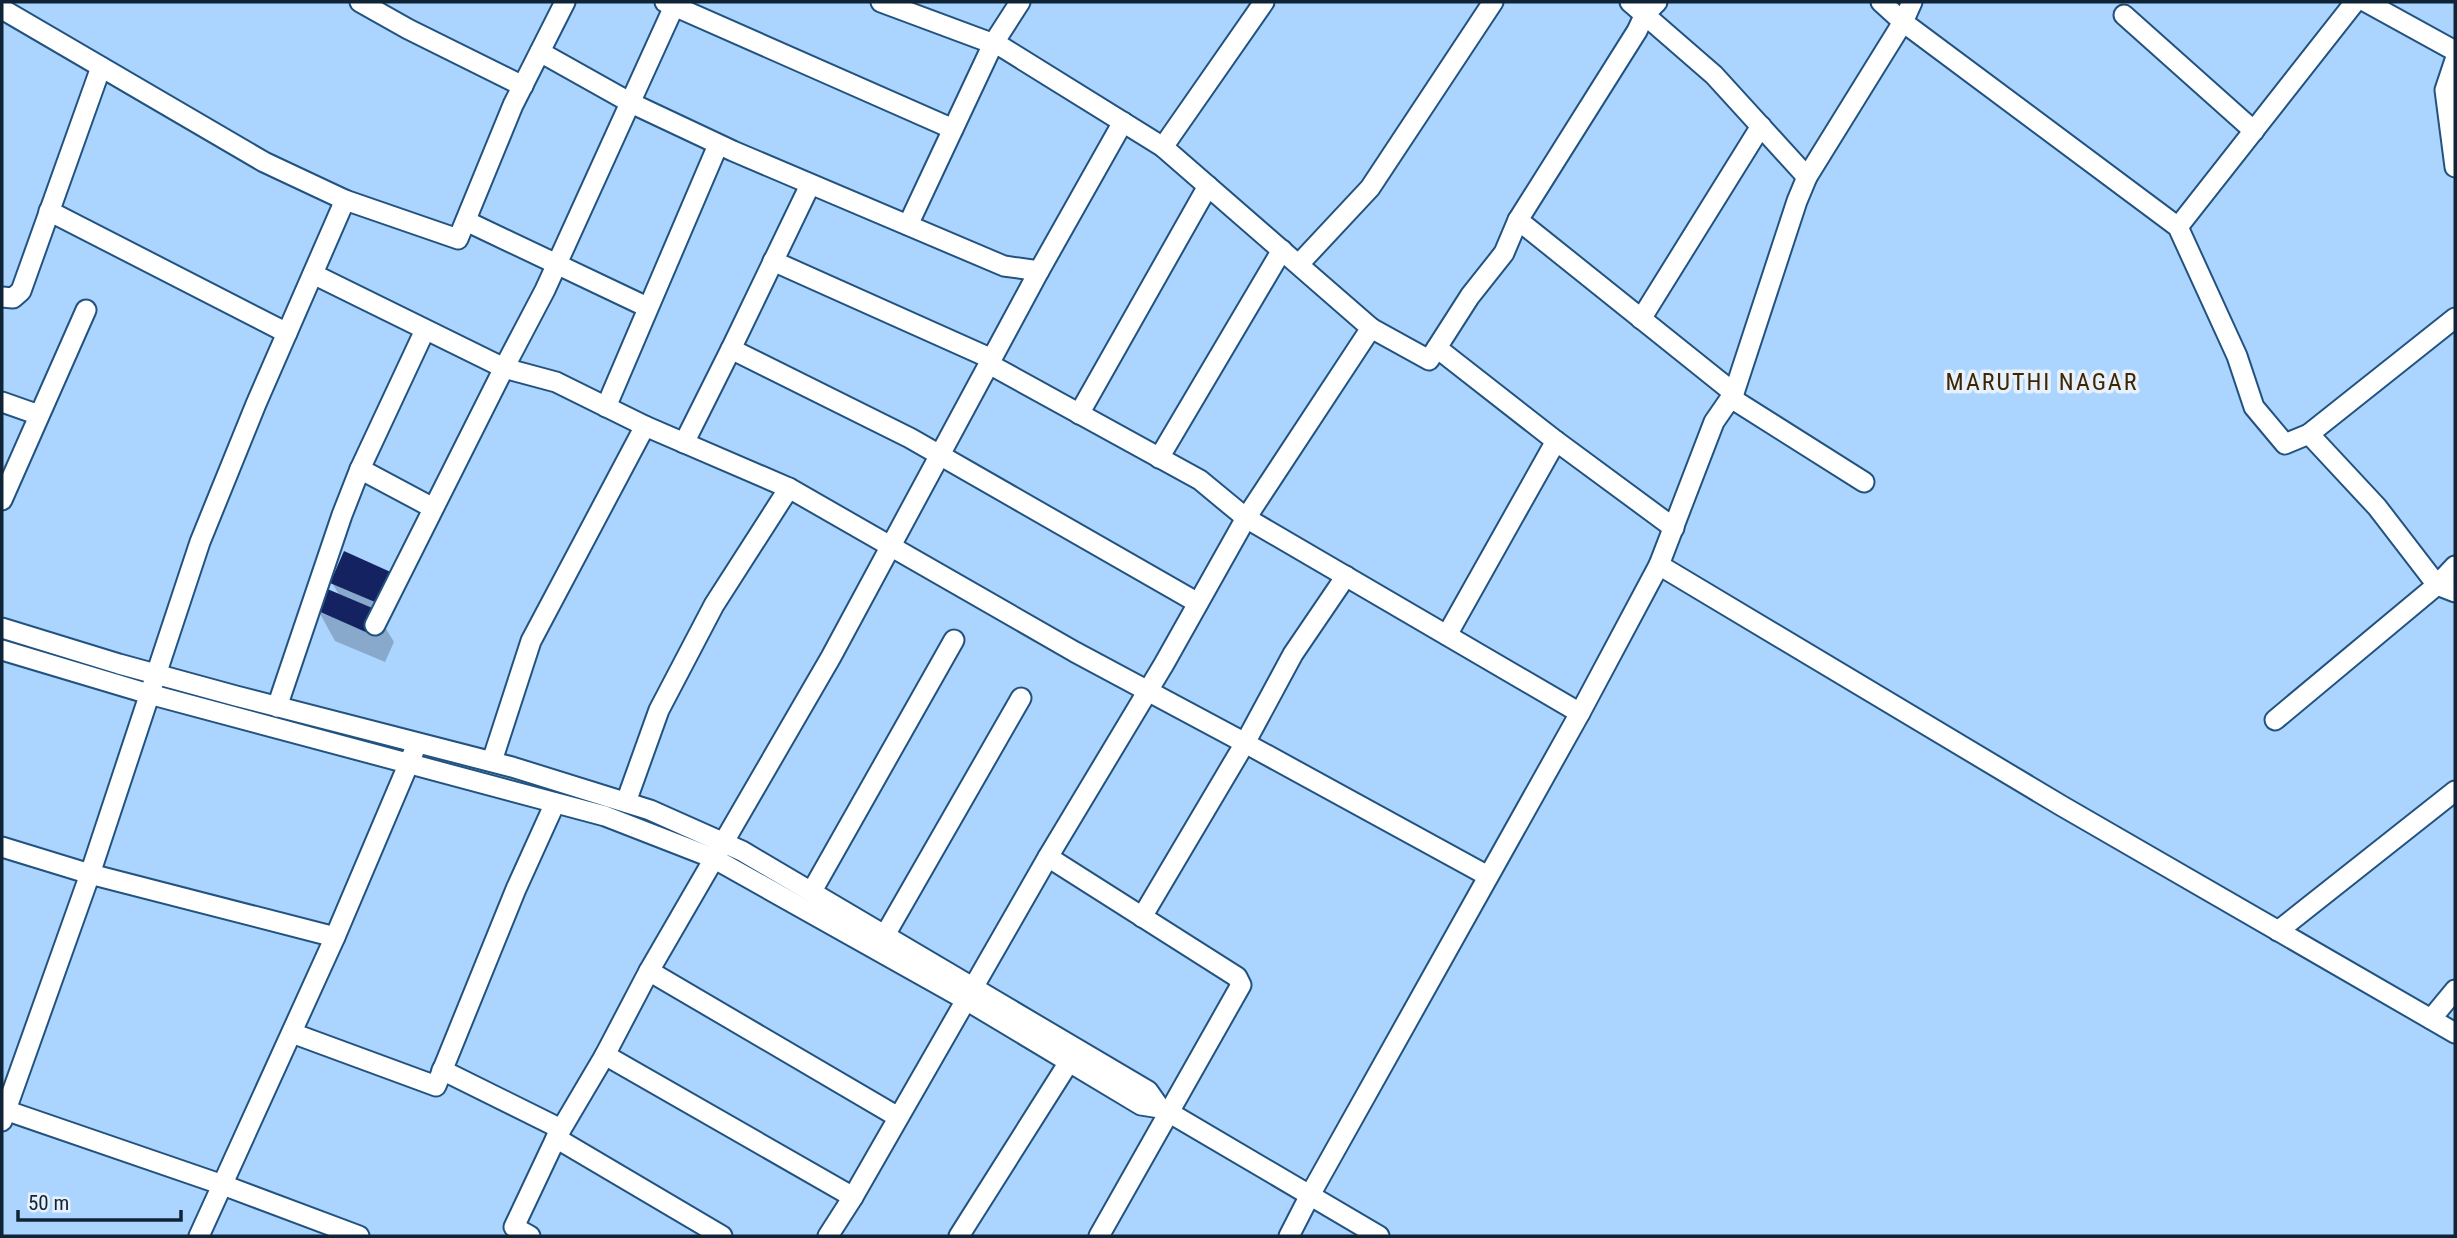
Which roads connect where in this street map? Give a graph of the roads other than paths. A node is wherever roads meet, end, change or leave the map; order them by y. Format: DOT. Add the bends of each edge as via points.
graph roads {
  1 [pos="359,2"];
  2 [pos="565,2"];
  3 [pos="881,2"];
  4 [pos="1020,2"];
  5 [pos="1264,2"];
  6 [pos="1493,2"];
  7 [pos="1881,2"];
  8 [pos="1912,2"];
  9 [pos="2355,2"];
  10 [pos="2366,2"];
  11 [pos="672,3"];
  12 [pos="1644,6"];
  13 [pos="2,9"];
  14 [pos="2124,15"];
  15 [pos="1903,22"];
  16 [pos="993,44"];
  17 [pos="2455,51"];
  18 [pos="540,52"];
  19 [pos="2455,60"];
  20 [pos="101,67"];
  21 [pos="523,86"];
  22 [pos="631,103"];
  23 [pos="1123,122"];
  24 [pos="1761,126"];
  25 [pos="953,129"];
  26 [pos="2254,131"];
  27 [pos="718,145"];
  28 [pos="1163,147"];
  29 [pos="2455,167"];
  30 [pos="1807,177"];
  31 [pos="810,185"];
  32 [pos="1208,186"];
  33 [pos="345,200"];
  34 [pos="50,211"];
  35 [pos="1518,220"];
  36 [pos="466,221"];
  37 [pos="908,225"];
  38 [pos="2178,227"];
  39 [pos="1282,250"];
  40 [pos="773,261"];
  41 [pos="557,264"];
  42 [pos="1299,264"];
  43 [pos="1039,271"];
  44 [pos="313,274"];
  45 [pos="2,296"];
  46 [pos="647,307"];
  47 [pos="86,310"];
  48 [pos="1641,318"];
  49 [pos="2455,318"];
  50 [pos="1371,328"];
  51 [pos="425,330"];
  52 [pos="287,333"];
  53 [pos="1437,348"];
  54 [pos="731,349"];
  55 [pos="991,362"];
  56 [pos="503,368"];
  57 [pos="1732,395"];
  58 [pos="2,402"];
  59 [pos="606,407"];
  60 [pos="1079,414"];
  61 [pos="40,415"];
  62 [pos="645,426"];
  63 [pos="2309,433"];
  64 [pos="1556,441"];
  65 [pos="684,443"];
  66 [pos="940,455"];
  67 [pos="1159,458"];
  68 [pos="360,469"];
  69 [pos="1864,482"];
  70 [pos="789,488"];
  71 [pos="2,500"];
  72 [pos="433,508"];
  73 [pos="1246,518"];
  74 [pos="1674,528"];
  75 [pos="890,546"];
  76 [pos="1659,565"];
  77 [pos="2455,566"];
  78 [pos="1346,576"];
  79 [pos="2446,588"];
  80 [pos="1198,603"];
  81 [pos="375,625"];
  82 [pos="2,628"];
  83 [pos="1447,635"];
  84 [pos="954,640"];
  85 [pos="2,650"];
  86 [pos="155,674"];
  87 [pos="1148,691"];
  88 [pos="149,694"];
  89 [pos="1021,698"];
  90 [pos="276,707"];
  91 [pos="1580,713"];
  92 [pos="2274,720"];
  93 [pos="419,742"];
  94 [pos="1245,743"];
  95 [pos="492,761"];
  96 [pos="409,762"];
  97 [pos="2455,790"];
  98 [pos="626,802"];
  99 [pos="555,803"];
  100 [pos="2,847"];
  101 [pos="719,850"];
  102 [pos="1048,857"];
  103 [pos="90,874"];
  104 [pos="1488,876"];
  105 [pos="811,891"];
  106 [pos="1142,917"];
  107 [pos="2278,931"];
  108 [pos="885,935"];
  109 [pos="335,937"];
  110 [pos="649,971"];
  111 [pos="2455,990"];
  112 [pos="970,993"];
  113 [pos="2431,1019"];
  114 [pos="292,1033"];
  115 [pos="2455,1033"];
  116 [pos="605,1055"];
  117 [pos="1069,1062"];
  118 [pos="442,1070"];
  119 [pos="1165,1111"];
  120 [pos="3,1114"];
  121 [pos="898,1116"];
  122 [pos="559,1133"];
  123 [pos="223,1185"];
  124 [pos="1310,1195"];
  125 [pos="853,1197"];
  126 [pos="199,1236"];
  127 [pos="359,1236"];
  128 [pos="530,1236"];
  129 [pos="722,1236"];
  130 [pos="828,1236"];
  131 [pos="959,1236"];
  132 [pos="1098,1236"];
  133 [pos="1289,1236"];
  134 [pos="1379,1236"];
  1 -- 21 [label="street"];
  2 -- 18 [label="street"];
  3 -- 16 [label="street"];
  4 -- 16 [label="street"];
  5 -- 28 [label="street"];
  6 -- 42 [label="street" via="1370,188"];
  7 -- 15 [label="street"];
  8 -- 15 [label="street"];
  9 -- 26 [label="street"];
  10 -- 17 [label="street"];
  11 -- 22 [label="street"];
  11 -- 25 [label="street"];
  12 -- 24 [label="street"];
  12 -- 35 [label="street" via="1630,43"];
  13 -- 20 [label="street"];
  14 -- 26 [label="street"];
  15 -- 30 [label="street"];
  15 -- 38 [label="street"];
  16 -- 23 [label="street"];
  16 -- 25 [label="street"];
  18 -- 21 [label="street"];
  18 -- 22 [label="street"];
  19 -- 29 [label="street" via="2445,90"];
  20 -- 33 [label="street" via="264,162"];
  20 -- 34 [label="street"];
  21 -- 36 [label="street"];
  22 -- 27 [label="street"];
  22 -- 41 [label="street"];
  23 -- 28 [label="street"];
  23 -- 43 [label="street"];
  24 -- 30 [label="street"];
  24 -- 48 [label="street"];
  25 -- 37 [label="street"];
  26 -- 38 [label="street"];
  27 -- 31 [label="street"];
  27 -- 46 [label="street"];
  28 -- 32 [label="street"];
  30 -- 57 [label="street"];
  31 -- 37 [label="street"];
  31 -- 40 [label="street"];
  32 -- 39 [label="street"];
  32 -- 60 [label="street"];
  33 -- 36 [label="street" via="458,239"];
  33 -- 44 [label="street"];
  34 -- 45 [label="street" via="21,291 13,298"];
  34 -- 52 [label="street"];
  35 -- 48 [label="street"];
  35 -- 53 [label="street" via="1504,253"];
  36 -- 41 [label="street"];
  37 -- 43 [label="street" via="1004,266"];
  38 -- 63 [label="street" via="2237,356 2254,407 2285,444"];
  39 -- 42 [label="street"];
  39 -- 67 [label="street"];
  40 -- 54 [label="street"];
  40 -- 55 [label="street"];
  41 -- 46 [label="street"];
  41 -- 56 [label="street"];
  42 -- 50 [label="street"];
  43 -- 55 [label="street"];
  44 -- 51 [label="street"];
  44 -- 52 [label="street"];
  46 -- 59 [label="street"];
  47 -- 61 [label="street"];
  48 -- 57 [label="street"];
  49 -- 63 [label="street"];
  50 -- 53 [label="street" via="1429,360"];
  50 -- 73 [label="street"];
  51 -- 56 [label="street"];
  51 -- 68 [label="street"];
  52 -- 86 [label="street" via="200,542"];
  53 -- 64 [label="street"];
  54 -- 65 [label="street"];
  54 -- 66 [label="street"];
  55 -- 60 [label="street"];
  55 -- 66 [label="street"];
  56 -- 59 [label="street" via="556,382"];
  56 -- 72 [label="street"];
  57 -- 69 [label="street"];
  57 -- 74 [label="street" via="1714,422"];
  58 -- 61 [label="street"];
  59 -- 62 [label="street"];
  60 -- 67 [label="street"];
  61 -- 71 [label="street"];
  62 -- 65 [label="street"];
  62 -- 95 [label="street" via="531,641"];
  63 -- 79 [label="street"];
  64 -- 74 [label="street"];
  64 -- 83 [label="street"];
  65 -- 70 [label="street"];
  66 -- 75 [label="street"];
  66 -- 80 [label="street"];
  67 -- 73 [label="street" via="1200,480"];
  68 -- 72 [label="street"];
  68 -- 90 [label="street"];
  70 -- 75 [label="street"];
  70 -- 98 [label="street" via="714,605 659,710"];
  72 -- 81 [label="street"];
  73 -- 78 [label="street"];
  73 -- 80 [label="street"];
  74 -- 76 [label="street"];
  75 -- 87 [label="street"];
  75 -- 101 [label="street"];
  76 -- 91 [label="street"];
  76 -- 107 [label="street"];
  77 -- 79 [label="street"];
  78 -- 83 [label="street"];
  78 -- 94 [label="street" via="1293,654"];
  79 -- 92 [label="street"];
  80 -- 87 [label="street"];
  82 -- 86 [label="street"];
  83 -- 91 [label="street"];
  84 -- 105 [label="street"];
  85 -- 88 [label="street"];
  86 -- 88 [label="street"];
  86 -- 90 [label="street"];
  87 -- 94 [label="street"];
  87 -- 102 [label="street"];
  88 -- 96 [label="street"];
  88 -- 103 [label="street"];
  89 -- 108 [label="street"];
  90 -- 93 [label="street"];
  91 -- 104 [label="street"];
  93 -- 95 [label="street"];
  93 -- 96 [label="street"];
  94 -- 104 [label="street"];
  94 -- 106 [label="street"];
  95 -- 98 [label="street"];
  96 -- 99 [label="street"];
  96 -- 109 [label="street"];
  97 -- 107 [label="street"];
  98 -- 101 [label="street" via="650,810"];
  99 -- 101 [label="street"];
  99 -- 118 [label="street"];
  100 -- 103 [label="street"];
  101 -- 105 [label="street"];
  101 -- 110 [label="street"];
  101 -- 112 [label="street"];
  102 -- 106 [label="street"];
  102 -- 112 [label="street"];
  103 -- 109 [label="street"];
  103 -- 120 [label="street"];
  104 -- 124 [label="street"];
  105 -- 108 [label="street"];
  106 -- 119 [label="street" via="1237,977 1241,985"];
  107 -- 113 [label="street"];
  108 -- 112 [label="street"];
  109 -- 114 [label="street"];
  110 -- 116 [label="street"];
  110 -- 121 [label="street"];
  111 -- 113 [label="street"];
  112 -- 117 [label="street"];
  112 -- 119 [label="street" via="1148,1091"];
  112 -- 121 [label="street"];
  113 -- 115 [label="street"];
  114 -- 118 [label="street" via="436,1086"];
  114 -- 123 [label="street"];
  116 -- 122 [label="street"];
  116 -- 125 [label="street"];
  117 -- 119 [label="street" via="1141,1105"];
  117 -- 131 [label="street"];
  118 -- 122 [label="street"];
  119 -- 124 [label="street"];
  119 -- 132 [label="street"];
  120 -- 123 [label="street"];
  121 -- 125 [label="street"];
  122 -- 128 [label="street" via="514,1227"];
  122 -- 129 [label="street"];
  123 -- 126 [label="street"];
  123 -- 127 [label="street"];
  124 -- 133 [label="street"];
  124 -- 134 [label="street"];
  125 -- 130 [label="street"];
}
